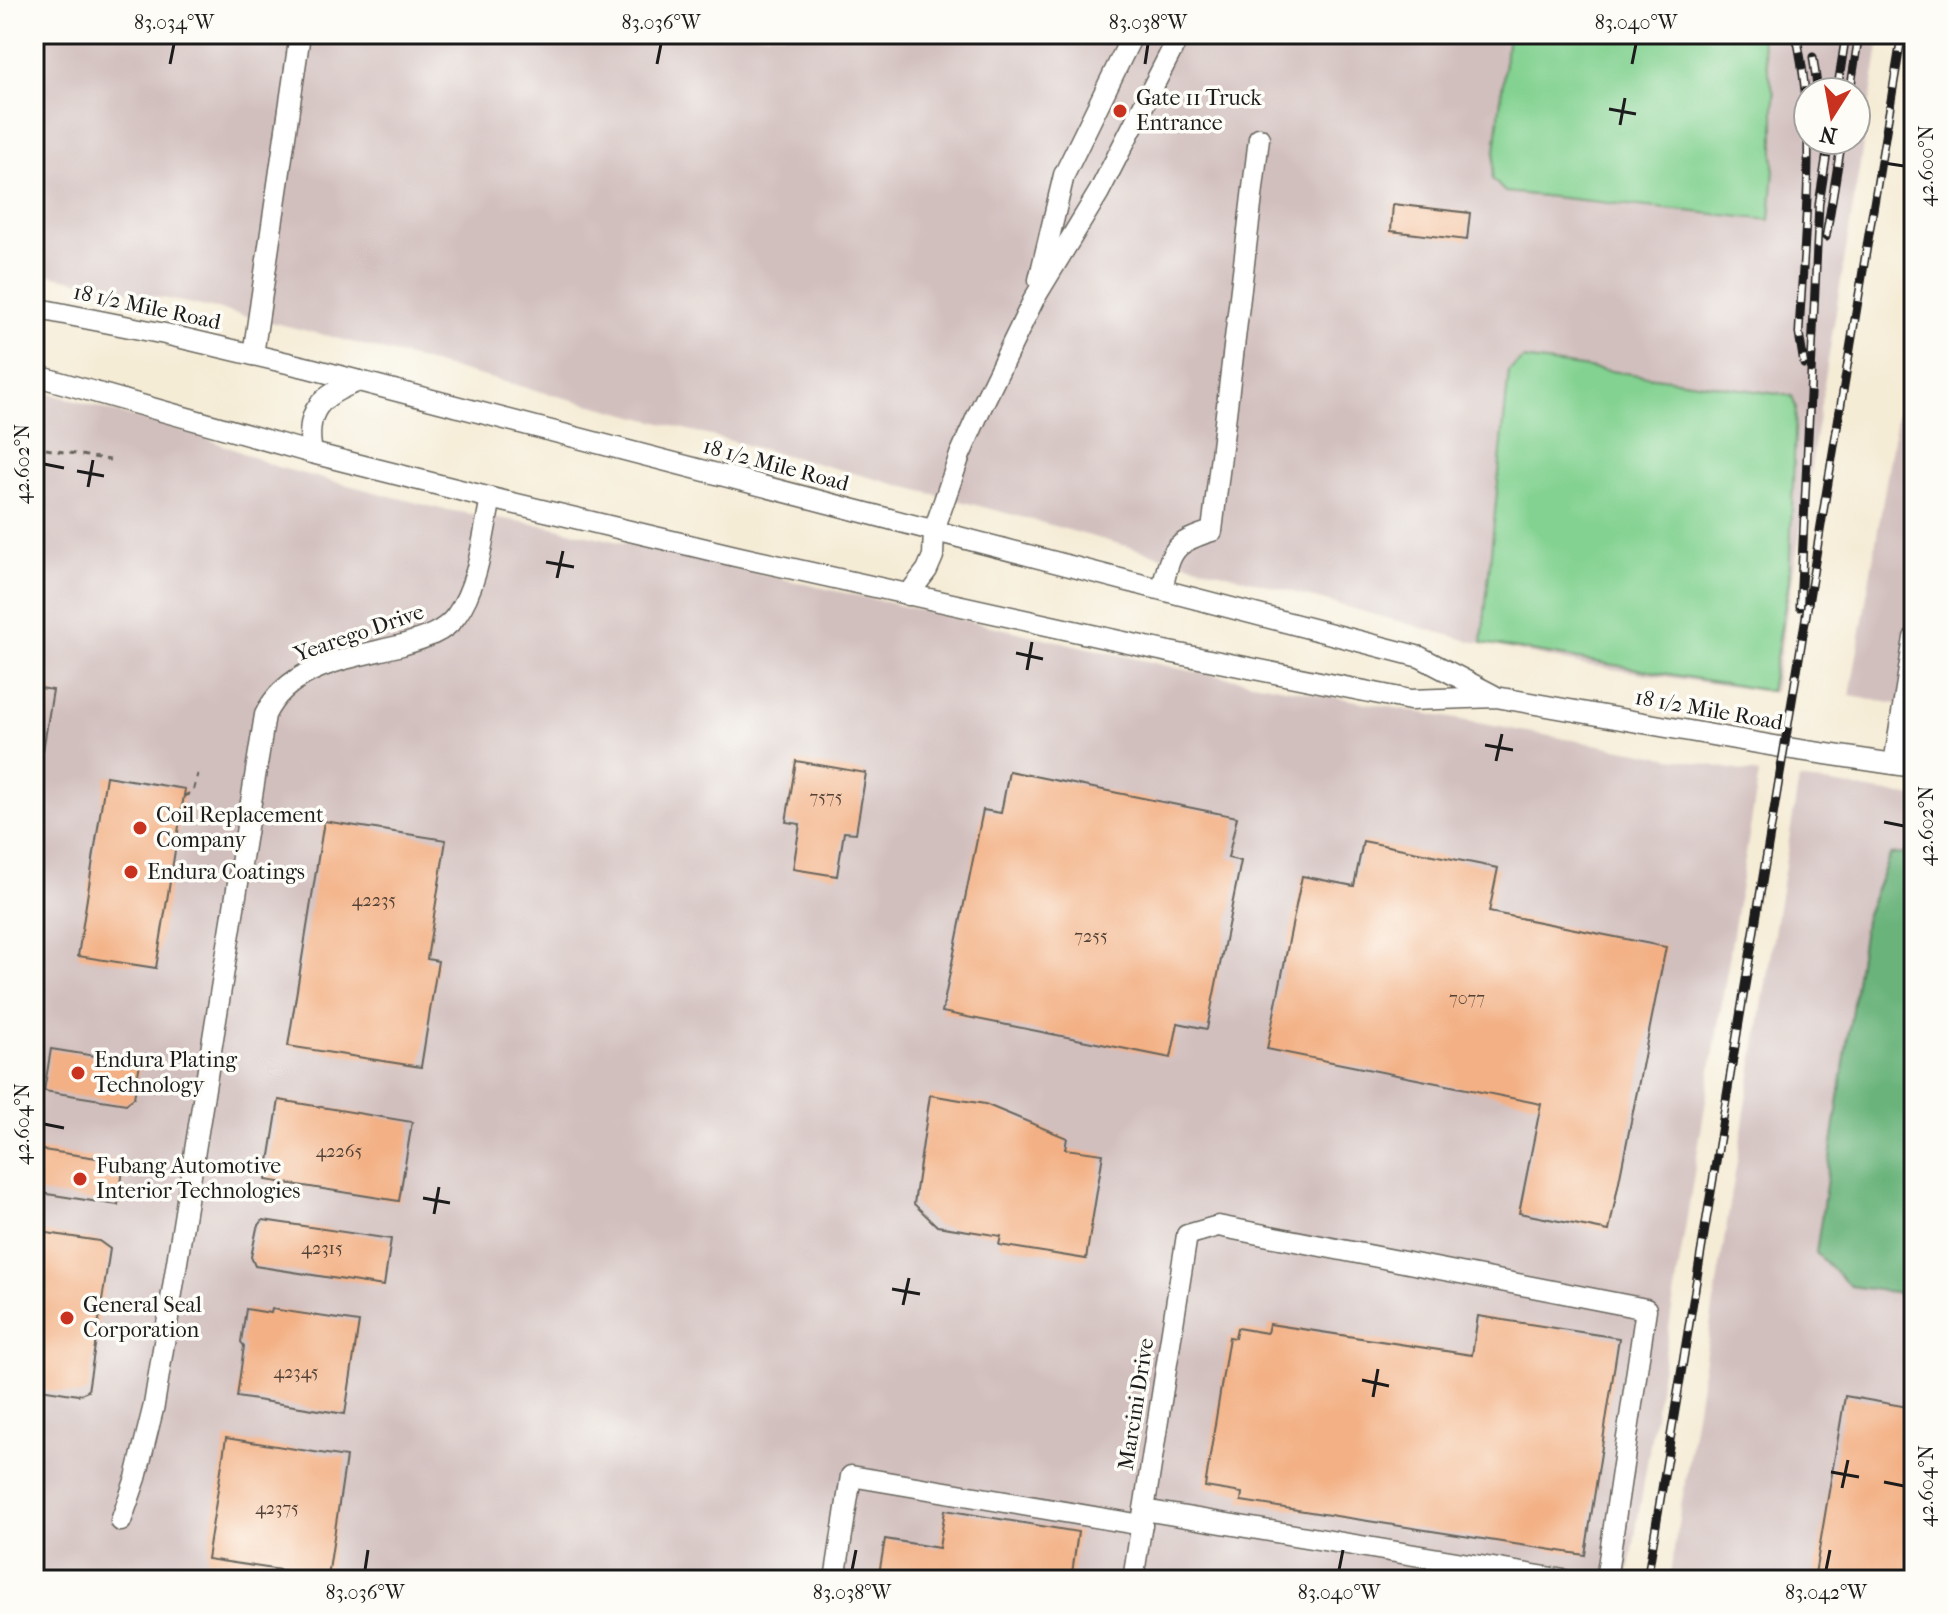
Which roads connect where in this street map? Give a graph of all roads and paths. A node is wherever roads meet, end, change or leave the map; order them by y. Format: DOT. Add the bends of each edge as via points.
graph roads {
  1 [pos="300,34"];
  2 [pos="1133,34"];
  3 [pos="1180,34"];
  4 [pos="1259,138"];
  5 [pos="1034,299"];
  6 [pos="34,308"];
  7 [pos="253,355"];
  8 [pos="34,375"];
  9 [pos="359,381"];
  10 [pos="34,447"];
  11 [pos="312,453"];
  12 [pos="110,460"];
  13 [pos="491,498"];
  14 [pos="934,530"];
  15 [pos="1162,589"];
  16 [pos="908,595"];
  17 [pos="1914,638"];
  18 [pos="1496,697"];
  19 [pos="1904,766"];
  20 [pos="198,774"];
  21 [pos="184,796"];
  22 [pos="1143,1518"];
  23 [pos="121,1521"];
  24 [pos="835,1580"];
  25 [pos="1133,1580"];
  26 [pos="1564,1580"];
  27 [pos="1606,1580"];
  1 -- 7 [label="street"];
  2 -- 5 [label="street" via="1064,175"];
  3 -- 5 [label="street" via="1099,192"];
  4 -- 15 [label="street" via="1212,531 1191,537 1171,553"];
  5 -- 14 [label="street" via="970,429"];
  6 -- 7 [label="street, 18 1/2 Mile Road"];
  7 -- 9 [label="street, 18 1/2 Mile Road"];
  8 -- 11 [label="street, 18 1/2 Mile Road"];
  9 -- 11 [label="street" via="339,388 316,408 309,437"];
  9 -- 14 [label="street, 18 1/2 Mile Road"];
  10 -- 12 [label="path"];
  11 -- 13 [label="street, 18 1/2 Mile Road"];
  13 -- 16 [label="street, 18 1/2 Mile Road"];
  13 -- 23 [label="street, Yearego Drive" via="473,577 455,617 418,640 300,676 283,687 265,715 154,1405"];
  14 -- 15 [label="street, 18 1/2 Mile Road"];
  14 -- 16 [label="street" via="933,556"];
  15 -- 18 [label="street, 18 1/2 Mile Road" via="1420,657"];
  16 -- 18 [label="street, 18 1/2 Mile Road" via="1410,700"];
  17 -- 19 [label="street"];
  18 -- 19 [label="street, 18 1/2 Mile Road"];
  20 -- 21 [label="path" via="193,792"];
  22 -- 24 [label="street" via="851,1476"];
  22 -- 25 [label="street, Marcini Drive"];
  22 -- 26 [label="street"];
  22 -- 27 [label="street, Marcini Drive" via="1187,1235 1218,1226 1646,1309"];
}
